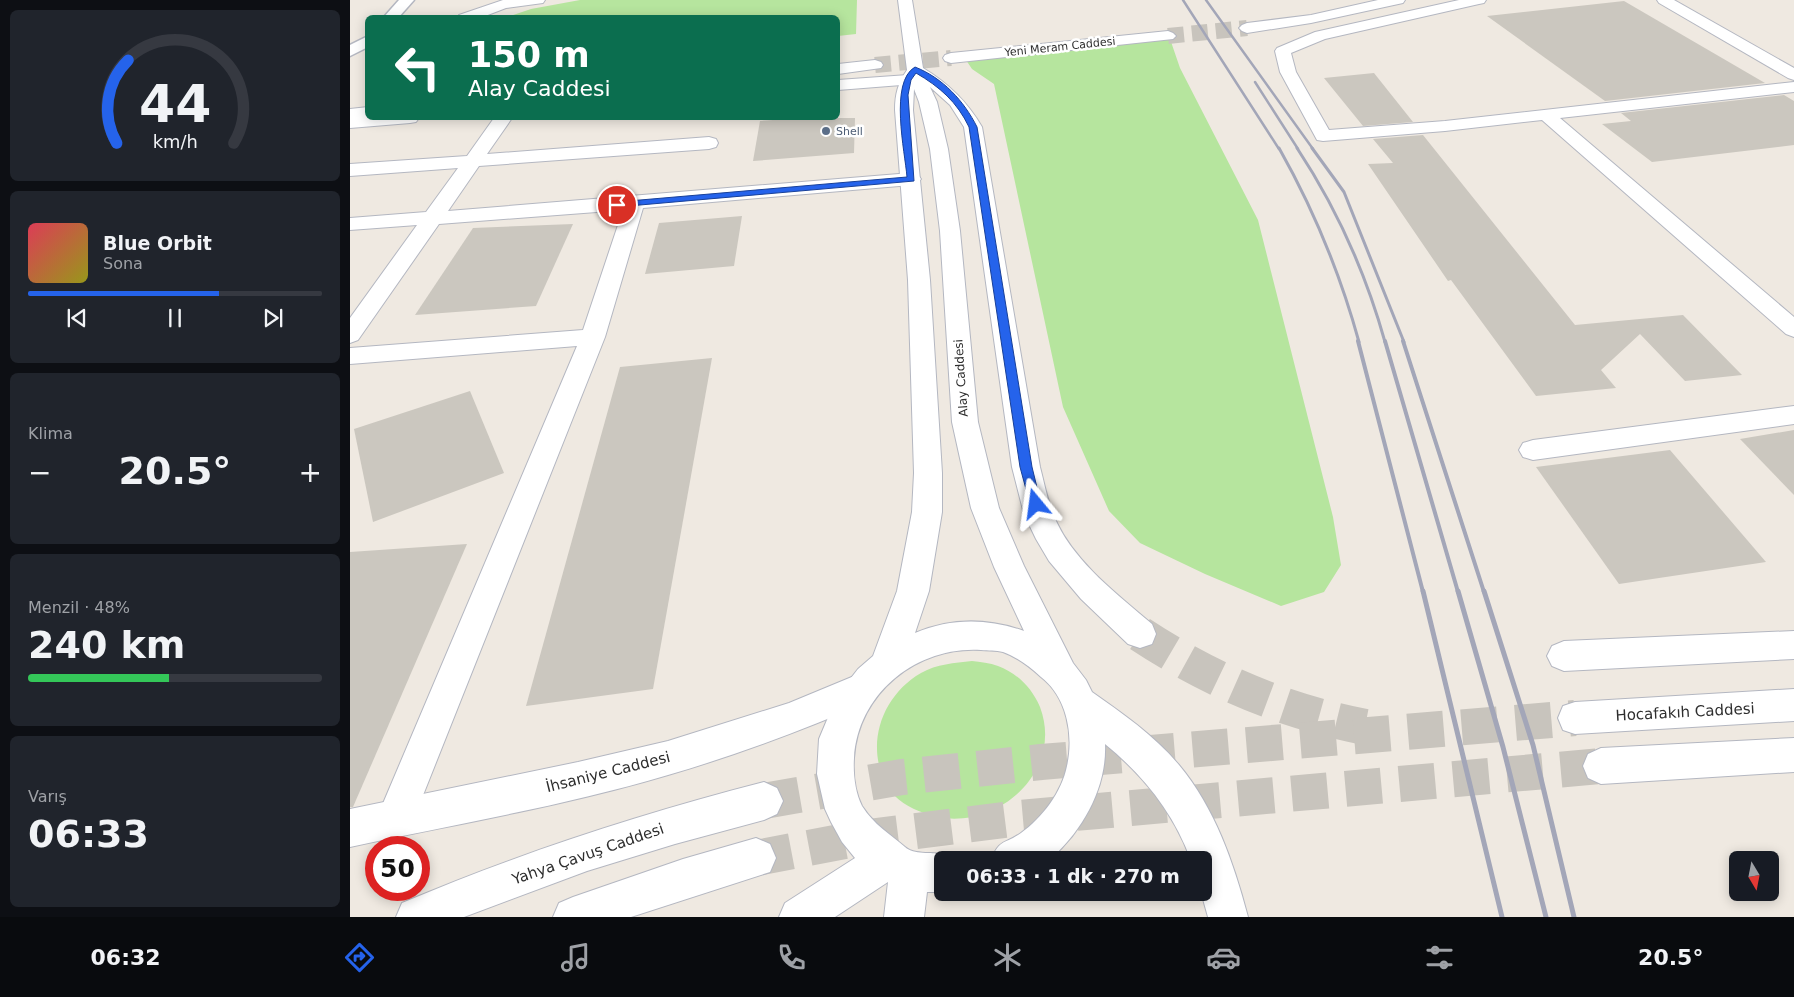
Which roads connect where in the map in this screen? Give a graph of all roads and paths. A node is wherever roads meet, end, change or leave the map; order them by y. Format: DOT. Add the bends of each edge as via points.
graph roads {
  1 [pos="407,0"];
  2 [pos="538,0"];
  3 [pos="905,0"];
  4 [pos="1332,0"];
  5 [pos="1398,0"];
  6 [pos="1479,0"];
  7 [pos="1664,0"];
  8 [pos="393,15"];
  9 [pos="473,15"];
  10 [pos="1159,23"];
  11 [pos="1044,34"];
  12 [pos="1168,36"];
  13 [pos="365,42"];
  14 [pos="350,51"];
  15 [pos="951,58"];
  16 [pos="876,65"];
  17 [pos="840,69"];
  18 [pos="912,75"];
  19 [pos="1794,75"];
  20 [pos="840,85"];
  21 [pos="1794,87"];
  22 [pos="365,112"];
  23 [pos="350,114"];
  24 [pos="1547,116"];
  25 [pos="386,120"];
  26 [pos="502,120"];
  27 [pos="350,123"];
  28 [pos="709,143"];
  29 [pos="474,159"];
  30 [pos="350,170"];
  31 [pos="912,179"];
  32 [pos="636,204"];
  33 [pos="432,218"];
  34 [pos="350,224"];
  35 [pos="1794,329"];
  36 [pos="350,335"];
  37 [pos="593,337"];
  38 [pos="350,356"];
  39 [pos="1794,415"];
  40 [pos="1533,450"];
  41 [pos="1140,634"];
  42 [pos="1794,645"];
  43 [pos="1564,656"];
  44 [pos="888,662"];
  45 [pos="1061,672"];
  46 [pos="859,690"];
  47 [pos="1080,703"];
  48 [pos="1794,706"];
  49 [pos="1575,718"];
  50 [pos="1794,755"];
  51 [pos="1601,766"];
  52 [pos="764,801"];
  53 [pos="395,820"];
  54 [pos="350,828"];
  55 [pos="1027,851"];
  56 [pos="756,858"];
  57 [pos="914,867"];
  58 [pos="416,917"];
  59 [pos="573,917"];
  60 [pos="799,917"];
  61 [pos="904,917"];
  62 [pos="1228,917"];
  1 -- 8 [label="lane"];
  2 -- 9 [label="street" via="504,4"];
  3 -- 18 [label="street, Alay Caddesi"];
  4 -- 5 [label="street" via="1245,21 1311,19"];
  6 -- 24 [label="street" via="1320,35 1284,51 1288,72 1323,136"];
  7 -- 19 [label="street"];
  10 -- 11 [label="street, Yeni Meram Caddesi"];
  12 -- 15 [label="street, Yeni Meram Caddesi"];
  13 -- 14 [label="lane"];
  16 -- 17 [label="street"];
  18 -- 20 [label="street"];
  18 -- 31 [label="street, Alay Caddesi" via="904,95"];
  18 -- 41 [label="street" via="936,82 954,96 973,127 1026,467 1039,515 1051,539 1073,567 1110,608"];
  18 -- 45 [label="street, Alay Caddesi" via="928,102 940,149 965,422 985,508 1008,566"];
  21 -- 24 [label="street"];
  22 -- 23 [label="street"];
  24 -- 35 [label="street"];
  25 -- 27 [label="street"];
  26 -- 29 [label="street"];
  28 -- 29 [label="street"];
  29 -- 30 [label="street"];
  29 -- 33 [label="street"];
  31 -- 32 [label="street"];
  31 -- 44 [label="street, Alay Caddesi" via="927,437 927,512 913,591"];
  32 -- 33 [label="street"];
  32 -- 37 [label="street"];
  33 -- 34 [label="street"];
  33 -- 36 [label="street"];
  37 -- 38 [label="street"];
  37 -- 53 [label="street"];
  39 -- 40 [label="street"];
  42 -- 43 [label="street"];
  44 -- 45 [label="street" via="923,643 970,635 998,637 1033,649"];
  44 -- 46 [label="street"];
  45 -- 47 [label="street"];
  46 -- 53 [label="street, İhsaniye Caddesi" via="783,721 668,758"];
  46 -- 57 [label="street" via="842,721 834,755 836,791 851,824 876,850"];
  47 -- 55 [label="street" via="1088,739 1084,777 1066,815"];
  47 -- 62 [label="street" via="1132,745 1166,778 1197,825 1219,879"];
  48 -- 49 [label="street, Hocafakıh Caddesi"];
  50 -- 51 [label="street"];
  52 -- 58 [label="street, Yahya Çavuş Caddesi" via="643,834 512,879"];
  53 -- 54 [label="street, İhsaniye Caddesi"];
  56 -- 59 [label="street"];
  57 -- 60 [label="street"];
  57 -- 61 [label="street"];
}
